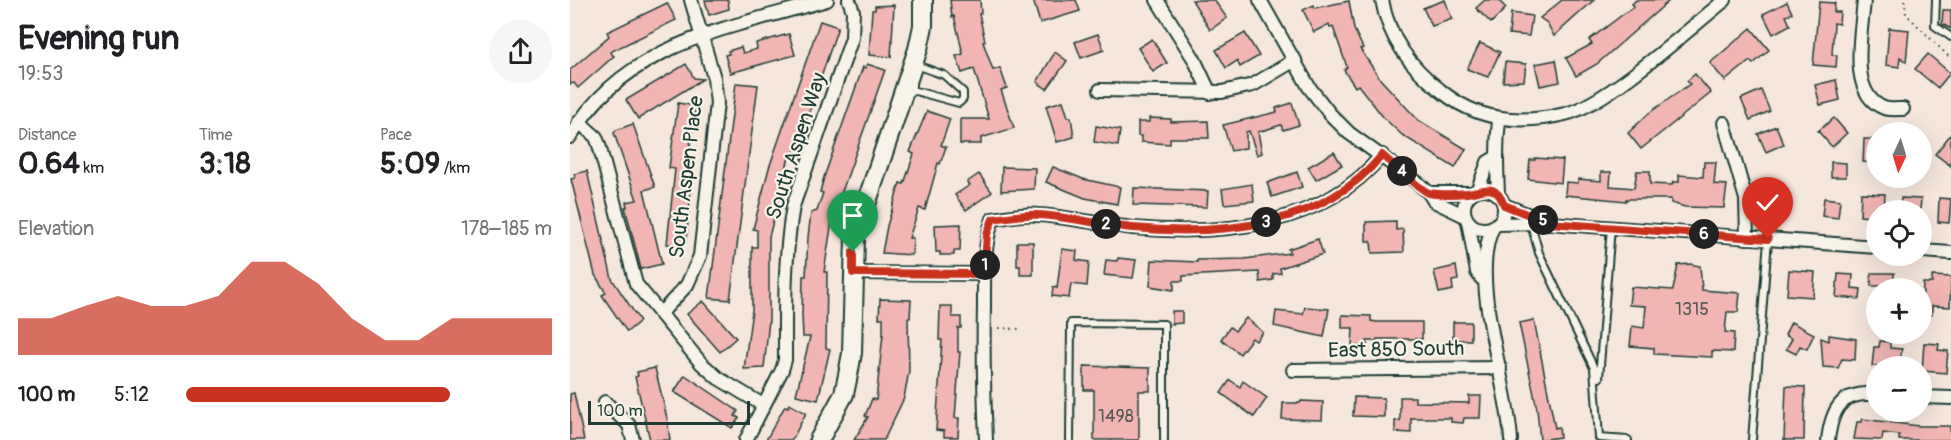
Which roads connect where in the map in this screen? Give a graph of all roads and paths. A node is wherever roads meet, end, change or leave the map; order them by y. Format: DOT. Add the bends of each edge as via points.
graph roads {
  1 [pos="691,0"];
  2 [pos="827,0"];
  3 [pos="849,0"];
  4 [pos="923,0"];
  5 [pos="1157,0"];
  6 [pos="1260,0"];
  7 [pos="1382,0"];
  8 [pos="1725,0"];
  9 [pos="1864,0"];
  10 [pos="1905,0"];
  11 [pos="1935,0"];
  12 [pos="701,36"];
  13 [pos="1951,37"];
  14 [pos="1951,58"];
  15 [pos="1295,60"];
  16 [pos="913,64"];
  17 [pos="905,88"];
  18 [pos="1100,90"];
  19 [pos="1210,93"];
  20 [pos="1903,109"];
  21 [pos="1499,120"];
  22 [pos="579,122"];
  23 [pos="1724,123"];
  24 [pos="570,137"];
  25 [pos="1382,155"];
  26 [pos="1495,158"];
  27 [pos="1474,191"];
  28 [pos="1429,193"];
  29 [pos="1501,200"];
  30 [pos="1466,219"];
  31 [pos="1549,223"];
  32 [pos="1531,224"];
  33 [pos="1495,226"];
  34 [pos="1611,227"];
  35 [pos="1747,238"];
  36 [pos="1768,239"];
  37 [pos="1866,246"];
  38 [pos="1932,252"];
  39 [pos="1951,253"];
  40 [pos="853,273"];
  41 [pos="984,274"];
  42 [pos="1485,285"];
  43 [pos="660,314"];
  44 [pos="999,328"];
  45 [pos="1020,329"];
  46 [pos="1500,368"];
  47 [pos="1293,370"];
  48 [pos="1598,387"];
  49 [pos="1866,393"];
  50 [pos="1932,397"];
  51 [pos="1951,398"];
  52 [pos="605,402"];
  53 [pos="762,405"];
  54 [pos="633,440"];
  55 [pos="746,440"];
  56 [pos="819,440"];
  57 [pos="986,440"];
  58 [pos="1070,440"];
  59 [pos="1164,440"];
  60 [pos="1511,440"];
  61 [pos="1628,440"];
  62 [pos="1752,440"];
  63 [pos="1828,440"];
  1 -- 12 [label="street, South Aspen Place"];
  2 -- 12 [label="street"];
  3 -- 53 [label="street, South Aspen Way" via="852,38 793,206 786,261 785,360"];
  4 -- 16 [label="street" via="923,26"];
  5 -- 19 [label="street" via="1194,58"];
  6 -- 15 [label="street"];
  7 -- 21 [label="street" via="1398,48 1420,74 1444,94"];
  8 -- 21 [label="street" via="1602,96 1567,114"];
  9 -- 20 [label="street" via="1859,77 1867,95 1884,108"];
  10 -- 14 [label="path" via="1906,14"];
  11 -- 13 [label="lane" via="1935,26"];
  12 -- 22 [label="street" via="658,53 619,78"];
  12 -- 43 [label="street, South Aspen Place" via="717,103 700,256 687,285"];
  15 -- 19 [label="street" via="1253,85"];
  15 -- 25 [label="street" via="1330,114 1349,133"];
  16 -- 17 [label="street"];
  16 -- 17 [label="lane" via="944,75 963,92 963,99 950,102"];
  17 -- 40 [label="street" via="855,237"];
  18 -- 19 [label="street"];
  21 -- 26 [label="street"];
  22 -- 24 [label="street"];
  22 -- 43 [label="street" via="596,137 633,275"];
  23 -- 35 [label="street" via="1746,200"];
  25 -- 28 [label="street"];
  25 -- 41 [label="street" via="1365,176 1320,204 1276,220 1234,228 1134,228 1036,214 993,219 987,234"];
  26 -- 27 [label="street" via="1488,162"];
  26 -- 29 [label="street"];
  27 -- 28 [label="street"];
  27 -- 29 [label="street" via="1489,189"];
  27 -- 30 [label="street" via="1464,204"];
  28 -- 30 [label="street" via="1434,201"];
  29 -- 31 [label="street"];
  29 -- 33 [label="street" via="1503,216"];
  30 -- 33 [label="street" via="1479,229"];
  30 -- 42 [label="street" via="1477,272"];
  31 -- 32 [label="street"];
  31 -- 34 [label="street"];
  32 -- 33 [label="street"];
  32 -- 48 [label="lane" via="1539,252 1594,368"];
  33 -- 42 [label="street" via="1484,254"];
  34 -- 35 [label="street"];
  34 -- 48 [label="lane"];
  35 -- 36 [label="street"];
  36 -- 37 [label="street"];
  36 -- 62 [label="lane"];
  38 -- 39 [label="street"];
  40 -- 41 [label="street"];
  40 -- 56 [label="street" via="848,375 844,394"];
  41 -- 57 [label="street"];
  42 -- 46 [label="street"];
  43 -- 53 [label="street" via="701,363"];
  44 -- 45 [label="path"];
  46 -- 47 [label="street, East 850 South"];
  46 -- 60 [label="street"];
  48 -- 61 [label="lane" via="1599,438"];
  49 -- 63 [label="street" via="1842,401 1831,417"];
  50 -- 51 [label="street"];
  52 -- 54 [label="street" via="629,425"];
  53 -- 55 [label="street, South Aspen Way"];
  58 -- 59 [label="lane" via="1071,323 1164,324"];
}
